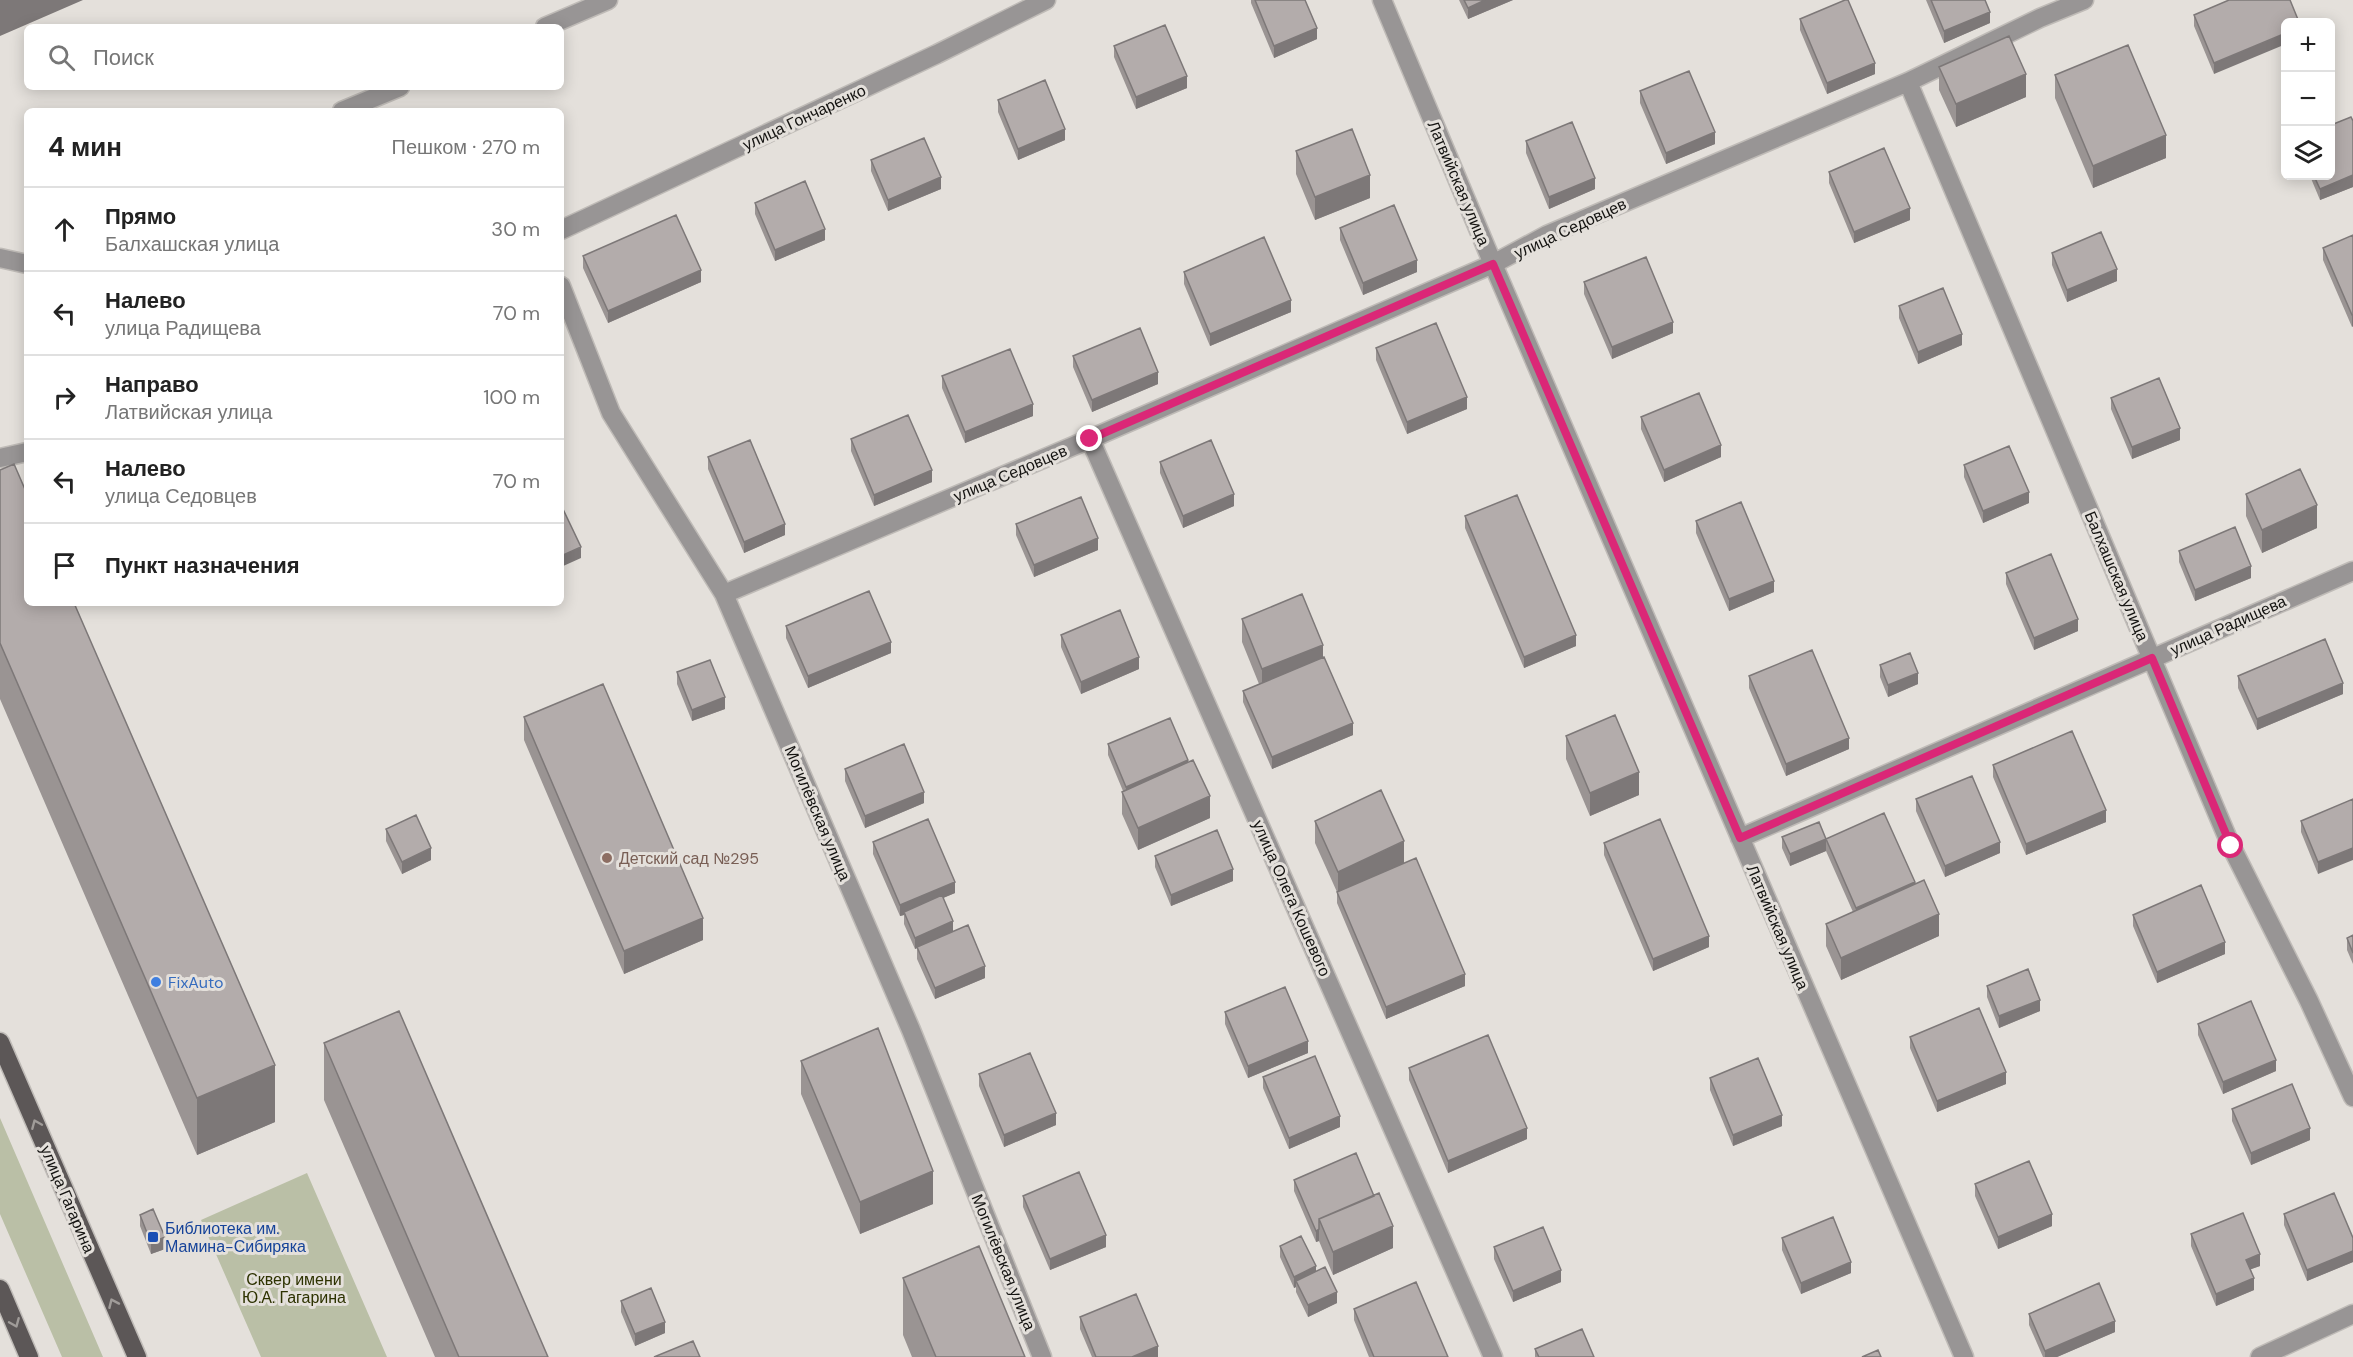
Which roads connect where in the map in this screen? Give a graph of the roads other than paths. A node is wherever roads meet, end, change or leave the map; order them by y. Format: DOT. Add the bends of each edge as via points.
graph roads {
  1 [pos="608,0"];
  2 [pos="1046,0"];
  3 [pos="1382,0"];
  4 [pos="2084,0"];
  5 [pos="577,6"];
  6 [pos="550,24"];
  7 [pos="1908,82"];
  8 [pos="393,90"];
  9 [pos="349,108"];
  10 [pos="564,229"];
  11 [pos="0,258"];
  12 [pos="24,263"];
  13 [pos="1493,264"];
  14 [pos="564,294"];
  15 [pos="1090,439"];
  16 [pos="24,453"];
  17 [pos="0,458"];
  18 [pos="2353,571"];
  19 [pos="724,594"];
  20 [pos="2152,658"];
  21 [pos="1740,838"];
  22 [pos="0,1042"];
  23 [pos="2353,1097"];
  24 [pos="0,1289"];
  25 [pos="2353,1314"];
  26 [pos="29,1357"];
  27 [pos="137,1357"];
  28 [pos="1042,1357"];
  29 [pos="1493,1357"];
  30 [pos="1964,1357"];
  31 [pos="2260,1357"];
  1 -- 5 [label="street"];
  2 -- 10 [label="street, улица Гончаренко"];
  3 -- 13 [label="street, Латвийская улица"];
  4 -- 7 [label="street, улица Седовцев"];
  5 -- 6 [label="street"];
  7 -- 13 [label="street, улица Седовцев" via="1547,235"];
  7 -- 20 [label="street, Балхашская улица"];
  8 -- 9 [label="street"];
  11 -- 12 [label="street"];
  13 -- 15 [label="street, улица Седовцев"];
  13 -- 21 [label="street, Латвийская улица"];
  14 -- 19 [label="street, Могилёвская улица" via="611,413"];
  15 -- 19 [label="street, улица Седовцев"];
  15 -- 29 [label="street, улица Олега Кошевого"];
  16 -- 17 [label="street"];
  18 -- 20 [label="street, улица Радищева"];
  19 -- 28 [label="street, Могилёвская улица" via="911,1030"];
  20 -- 21 [label="street, улица Радищева"];
  20 -- 23 [label="street, Балхашская улица" via="2231,846"];
  21 -- 30 [label="street, Латвийская улица"];
  27 -- 22 [label="main road, улица Гагарина, one-way"];
  24 -- 26 [label="main road, one-way"];
  25 -- 31 [label="street"];
}
